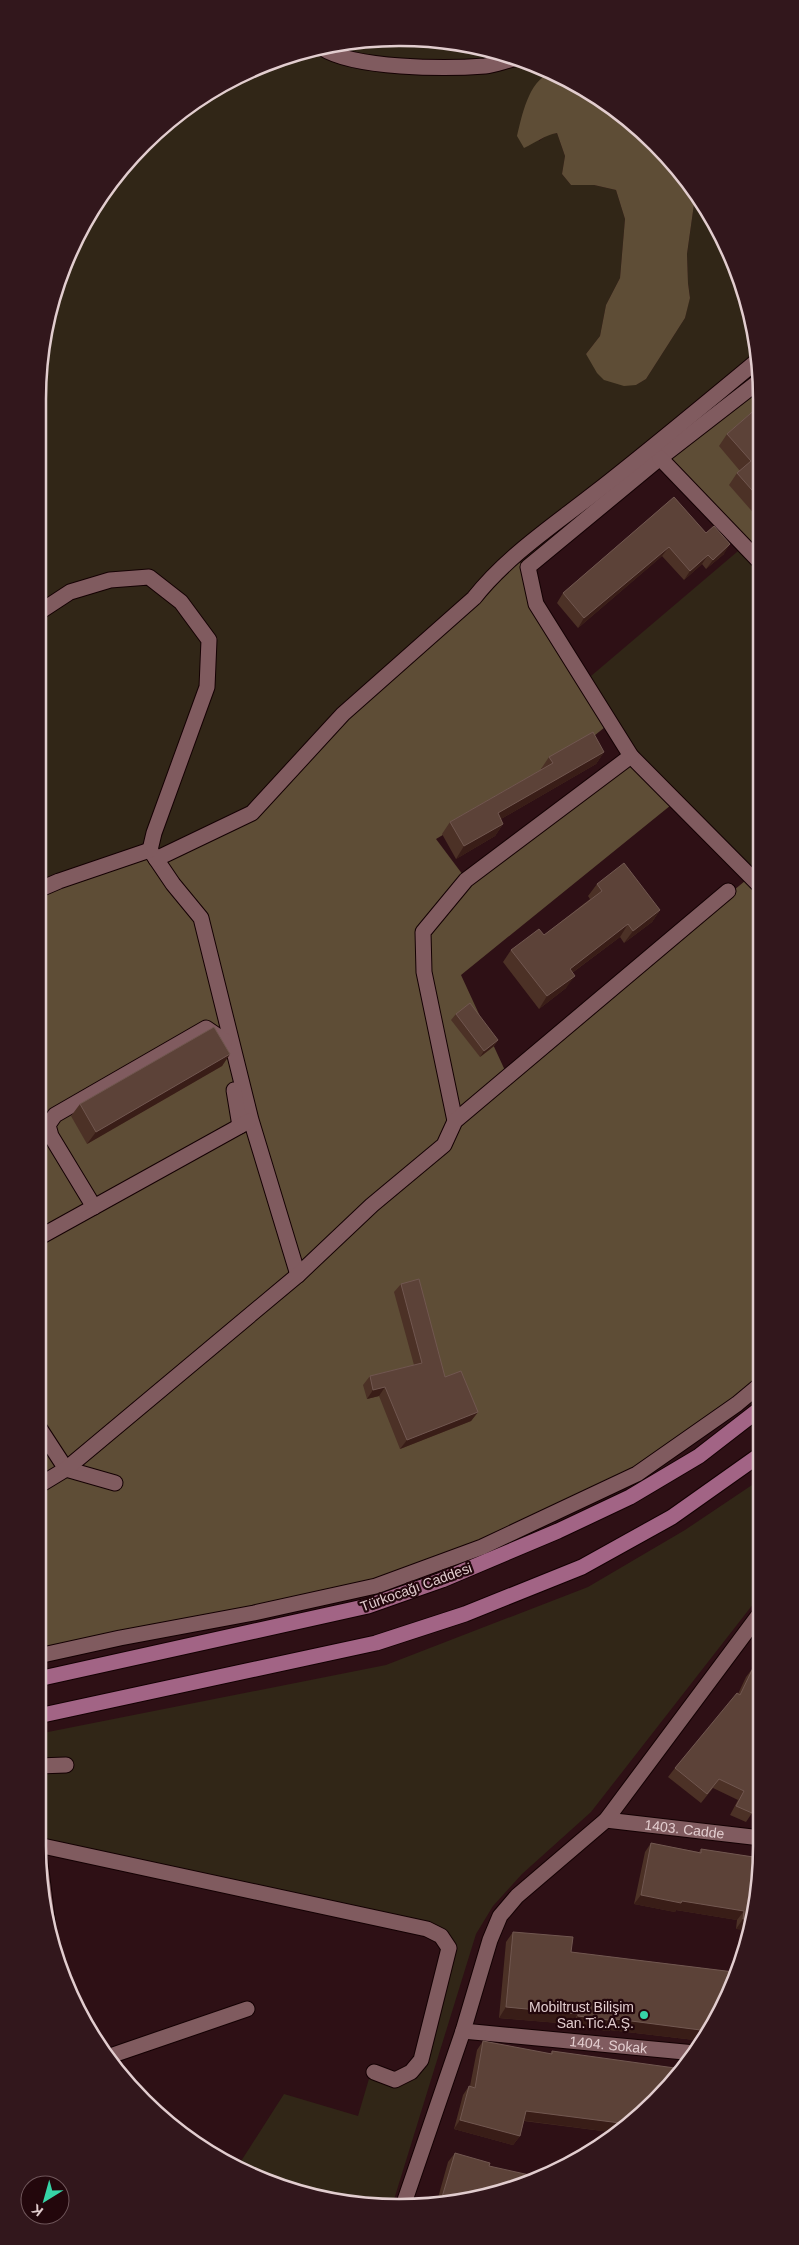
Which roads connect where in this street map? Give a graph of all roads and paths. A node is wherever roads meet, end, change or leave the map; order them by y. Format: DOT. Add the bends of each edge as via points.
graph roads {
  1 [pos="330,53"];
  2 [pos="503,62"];
  3 [pos="751,366"];
  4 [pos="752,386"];
  5 [pos="660,458"];
  6 [pos="753,555"];
  7 [pos="46,608"];
  8 [pos="631,756"];
  9 [pos="153,854"];
  10 [pos="753,878"];
  11 [pos="46,886"];
  12 [pos="728,891"];
  13 [pos="455,1121"];
  14 [pos="245,1123"];
  15 [pos="94,1207"];
  16 [pos="46,1234"];
  17 [pos="298,1275"];
  18 [pos="753,1390"];
  19 [pos="753,1414"];
  20 [pos="46,1438"];
  21 [pos="753,1460"];
  22 [pos="66,1469"];
  23 [pos="46,1481"];
  24 [pos="115,1483"];
  25 [pos="753,1623"];
  26 [pos="46,1654"];
  27 [pos="46,1677"];
  28 [pos="46,1714"];
  29 [pos="66,1765"];
  30 [pos="46,1766"];
  31 [pos="606,1820"];
  32 [pos="753,1837"];
  33 [pos="46,1847"];
  34 [pos="247,2009"];
  35 [pos="463,2031"];
  36 [pos="686,2052"];
  37 [pos="115,2054"];
  38 [pos="374,2072"];
  39 [pos="405,2199"];
  1 -- 2 [label="street" via="386,66 486,66"];
  3 -- 9 [label="street" via="512,558 474,598 343,714 252,813"];
  4 -- 5 [label="street"];
  5 -- 6 [label="street"];
  5 -- 8 [label="street" via="528,567 536,604"];
  7 -- 9 [label="street" via="70,592 110,580 149,577 181,602 208,640 207,687 154,833"];
  8 -- 10 [label="street"];
  8 -- 13 [label="street" via="466,880 423,932 424,972"];
  9 -- 11 [label="street"];
  9 -- 14 [label="street" via="201,918"];
  12 -- 13 [label="street"];
  13 -- 17 [label="street" via="444,1145 372,1204"];
  14 -- 15 [label="street"];
  14 -- 15 [label="street" via="225,1039 206,1028 55,1115 48,1125 51,1136"];
  14 -- 17 [label="street"];
  15 -- 16 [label="street"];
  17 -- 22 [label="street"];
  18 -- 26 [label="street" via="637,1474 482,1548 376,1586"];
  19 -- 27 [label="main road, Türkocağı Caddesi" via="699,1456 630,1497 442,1580 368,1606"];
  20 -- 22 [label="street"];
  21 -- 28 [label="main road" via="672,1517 582,1567 465,1614 376,1643"];
  22 -- 23 [label="street"];
  22 -- 24 [label="street"];
  25 -- 31 [label="street"];
  29 -- 30 [label="street"];
  31 -- 32 [label="street, 1403. Cadde"];
  31 -- 35 [label="street" via="517,1896 500,1916"];
  33 -- 38 [label="street" via="427,1929 441,1936 449,1948 421,2060 396,2080"];
  34 -- 37 [label="street"];
  35 -- 36 [label="street, 1404. Sokak"];
  35 -- 39 [label="street"];
}
